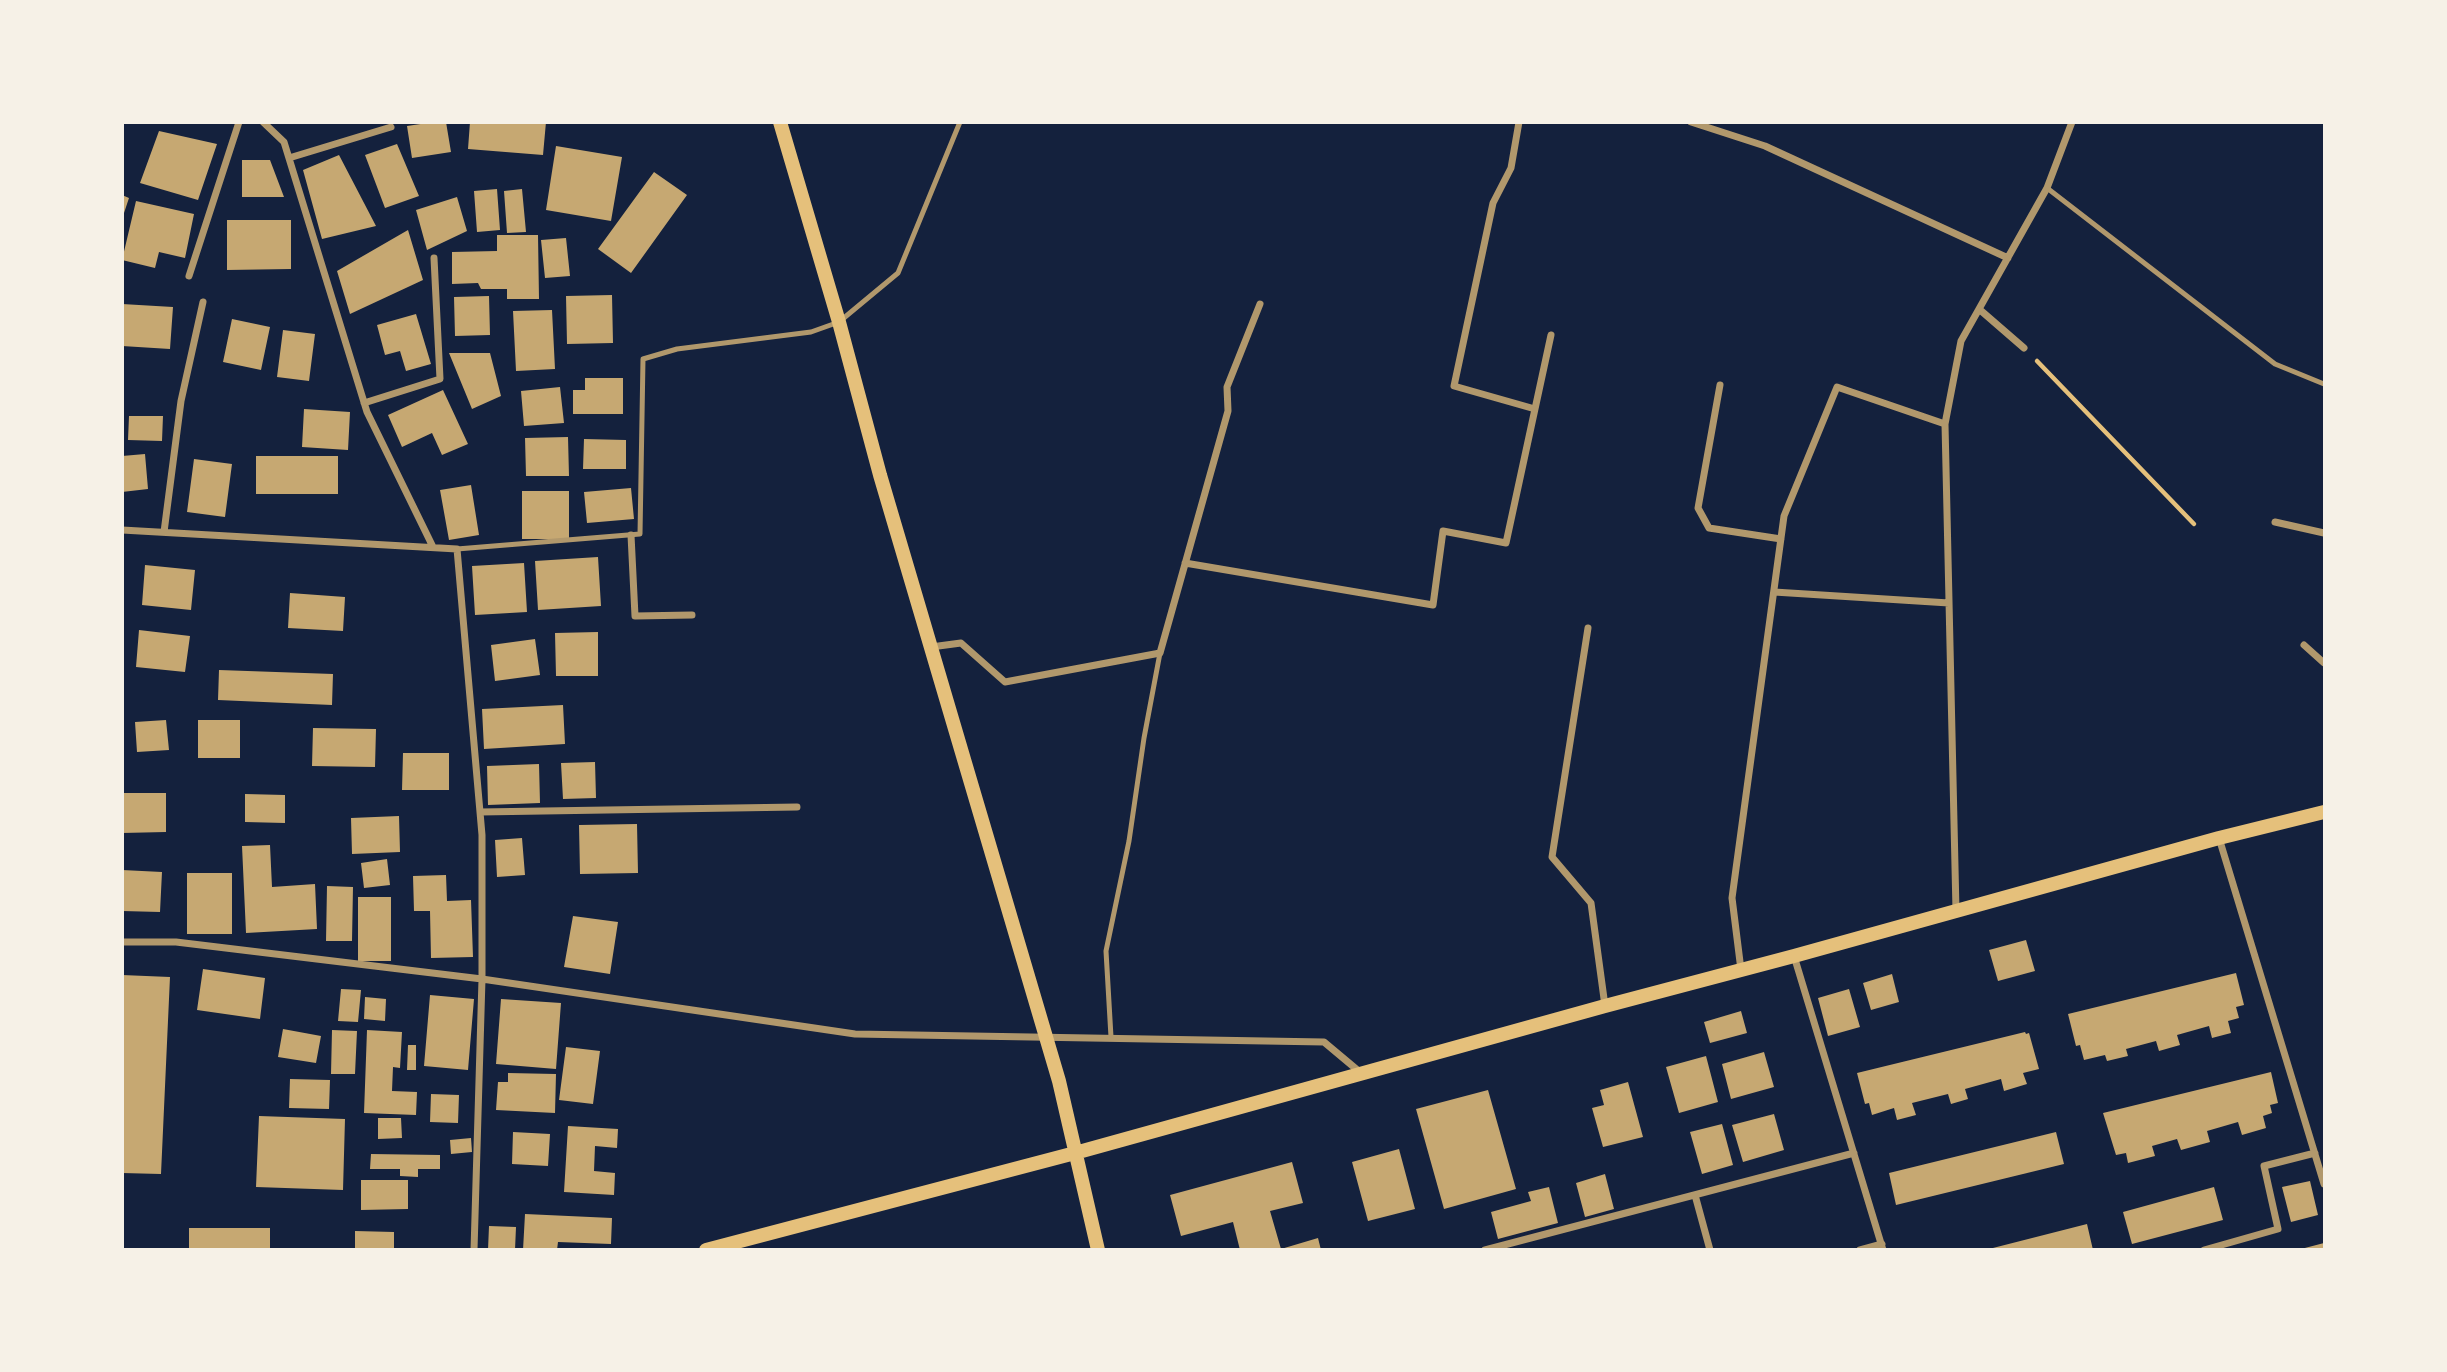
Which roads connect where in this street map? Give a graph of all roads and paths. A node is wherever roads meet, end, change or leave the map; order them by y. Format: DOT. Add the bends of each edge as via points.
graph roads {
  1 [pos="239,122"];
  2 [pos="263,122"];
  3 [pos="780,122"];
  4 [pos="960,122"];
  5 [pos="1519,122"];
  6 [pos="1691,122"];
  7 [pos="2072,122"];
  8 [pos="391,127"];
  9 [pos="289,158"];
  10 [pos="2048,188"];
  11 [pos="434,258"];
  12 [pos="2008,258"];
  13 [pos="189,276"];
  14 [pos="203,302"];
  15 [pos="1260,304"];
  16 [pos="1979,309"];
  17 [pos="839,322"];
  18 [pos="1551,335"];
  19 [pos="2024,348"];
  20 [pos="2325,384"];
  21 [pos="1720,385"];
  22 [pos="364,403"];
  23 [pos="1535,409"];
  24 [pos="1945,424"];
  25 [pos="2275,522"];
  26 [pos="2194,524"];
  27 [pos="122,530"];
  28 [pos="164,532"];
  29 [pos="2325,533"];
  30 [pos="631,535"];
  31 [pos="1781,539"];
  32 [pos="433,547"];
  33 [pos="457,549"];
  34 [pos="1185,563"];
  35 [pos="1774,592"];
  36 [pos="1949,603"];
  37 [pos="692,615"];
  38 [pos="1588,628"];
  39 [pos="2304,645"];
  40 [pos="930,647"];
  41 [pos="1160,653"];
  42 [pos="2325,663"];
  43 [pos="797,807"];
  44 [pos="480,812"];
  45 [pos="2325,812"];
  46 [pos="2219,838"];
  47 [pos="1956,911"];
  48 [pos="122,942"];
  49 [pos="1794,956"];
  50 [pos="1741,970"];
  51 [pos="482,979"];
  52 [pos="1605,1006"];
  53 [pos="1046,1036"];
  54 [pos="1111,1037"];
  55 [pos="1362,1073"];
  56 [pos="1074,1153"];
  57 [pos="1854,1153"];
  58 [pos="2315,1153"];
  59 [pos="2325,1184"];
  60 [pos="1695,1195"];
  61 [pos="1883,1247"];
  62 [pos="474,1250"];
  63 [pos="706,1250"];
  64 [pos="1098,1250"];
  65 [pos="1485,1250"];
  66 [pos="1710,1250"];
  67 [pos="1860,1250"];
  68 [pos="2204,1250"];
  1 -- 13 [label="street"];
  2 -- 9 [label="street" via="284,142"];
  3 -- 17 [label="main road"];
  4 -- 17 [label="lane" via="898,273"];
  5 -- 23 [label="street" via="1511,168 1493,203 1454,386"];
  6 -- 12 [label="street" via="1765,146"];
  7 -- 10 [label="street"];
  8 -- 9 [label="street"];
  9 -- 22 [label="street"];
  10 -- 12 [label="street"];
  10 -- 20 [label="lane" via="2275,363"];
  11 -- 22 [label="street" via="440,379"];
  12 -- 16 [label="street"];
  14 -- 28 [label="street" via="181,401"];
  15 -- 34 [label="street" via="1227,387 1228,411"];
  16 -- 19 [label="street"];
  16 -- 24 [label="street" via="1961,341"];
  17 -- 30 [label="lane" via="810,332 677,349 643,359 640,534"];
  17 -- 40 [label="main road"];
  18 -- 23 [label="street"];
  19 -- 26 [label="path"];
  21 -- 31 [label="street" via="1698,508 1709,528"];
  22 -- 32 [label="street"];
  23 -- 34 [label="street" via="1506,543 1443,531 1433,605"];
  24 -- 31 [label="street" via="1838,387 1784,516"];
  24 -- 36 [label="street"];
  25 -- 29 [label="street"];
  27 -- 28 [label="street"];
  28 -- 32 [label="street"];
  30 -- 33 [label="lane"];
  30 -- 37 [label="street" via="635,616"];
  31 -- 35 [label="street"];
  32 -- 33 [label="street"];
  33 -- 44 [label="street"];
  34 -- 41 [label="street"];
  35 -- 36 [label="street"];
  35 -- 50 [label="street" via="1732,898"];
  36 -- 47 [label="street"];
  38 -- 52 [label="street" via="1552,858 1591,903"];
  39 -- 42 [label="street"];
  40 -- 41 [label="street" via="961,643 1005,682"];
  40 -- 53 [label="main road"];
  41 -- 54 [label="lane" via="1106,951"];
  43 -- 44 [label="street"];
  44 -- 51 [label="street"];
  45 -- 46 [label="main road"];
  46 -- 47 [label="main road"];
  46 -- 58 [label="street"];
  47 -- 49 [label="main road"];
  48 -- 51 [label="street" via="176,942"];
  49 -- 50 [label="main road"];
  49 -- 57 [label="street"];
  50 -- 52 [label="main road"];
  51 -- 53 [label="street" via="855,1034"];
  51 -- 62 [label="street"];
  52 -- 55 [label="main road"];
  53 -- 54 [label="street"];
  53 -- 56 [label="main road"];
  54 -- 55 [label="street" via="1324,1042"];
  55 -- 56 [label="main road"];
  56 -- 63 [label="main road"];
  56 -- 64 [label="main road"];
  57 -- 60 [label="street"];
  57 -- 61 [label="street"];
  58 -- 59 [label="street"];
  58 -- 68 [label="street" via="2264,1166 2278,1229"];
  60 -- 65 [label="street"];
  60 -- 66 [label="street"];
  61 -- 67 [label="street"];
}
